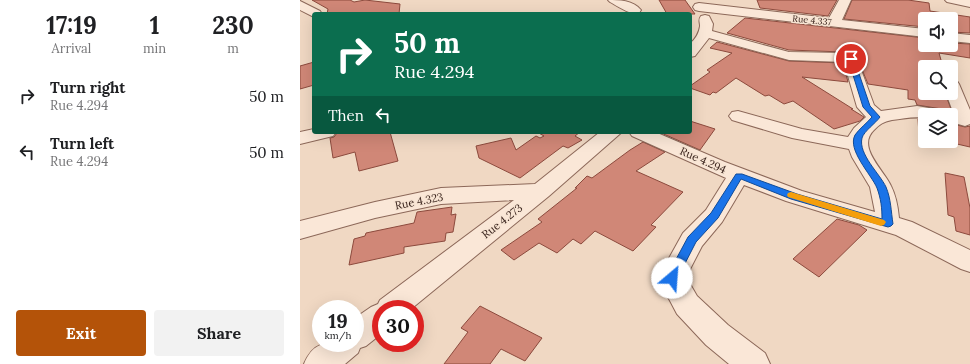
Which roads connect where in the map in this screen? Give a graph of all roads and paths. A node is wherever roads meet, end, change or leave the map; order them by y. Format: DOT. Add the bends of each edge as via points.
graph roads {
  1 [pos="614,0"];
  2 [pos="845,0"];
  3 [pos="951,0"];
  4 [pos="970,3"];
  5 [pos="695,4"];
  6 [pos="300,5"];
  7 [pos="741,6"];
  8 [pos="635,10"];
  9 [pos="312,12"];
  10 [pos="835,22"];
  11 [pos="918,32"];
  12 [pos="705,33"];
  13 [pos="958,37"];
  14 [pos="970,39"];
  15 [pos="692,51"];
  16 [pos="956,100"];
  17 [pos="918,111"];
  18 [pos="738,116"];
  19 [pos="877,117"];
  20 [pos="962,119"];
  21 [pos="317,134"];
  22 [pos="608,134"];
  23 [pos="644,134"];
  24 [pos="300,138"];
  25 [pos="857,145"];
  26 [pos="739,176"];
  27 [pos="541,191"];
  28 [pos="888,224"];
  29 [pos="300,230"];
  30 [pos="970,262"];
  31 [pos="402,300"];
  32 [pos="372,323"];
  33 [pos="364,329"];
  34 [pos="335,352"];
  35 [pos="320,364"];
  36 [pos="754,364"];
  1 -- 8 [label="street"];
  2 -- 10 [label="street"];
  3 -- 4 [label="street"];
  5 -- 7 [label="street, Rue 4.337"];
  5 -- 12 [label="street" via="706,21"];
  6 -- 9 [label="street"];
  7 -- 10 [label="street, Rue 4.337"];
  10 -- 11 [label="street, Rue 4.337"];
  12 -- 15 [label="street"];
  12 -- 19 [label="street" via="789,56 851,59 866,107"];
  13 -- 14 [label="street"];
  16 -- 20 [label="street"];
  17 -- 19 [label="street"];
  18 -- 25 [label="street" via="799,134"];
  19 -- 25 [label="street" via="858,136"];
  21 -- 24 [label="street"];
  22 -- 27 [label="street, Rue 4.273"];
  23 -- 26 [label="street, Rue 4.294"];
  25 -- 28 [label="street" via="881,186 886,201"];
  26 -- 28 [label="street, Rue 4.294" via="794,196"];
  26 -- 36 [label="street" via="714,216 692,240 672,278 687,304 717,335"];
  27 -- 29 [label="street, Rue 4.323" via="441,196"];
  27 -- 31 [label="street, Rue 4.273"];
  28 -- 30 [label="street, Rue 4.294" via="916,234"];
  32 -- 33 [label="street"];
  34 -- 35 [label="street"];
}
